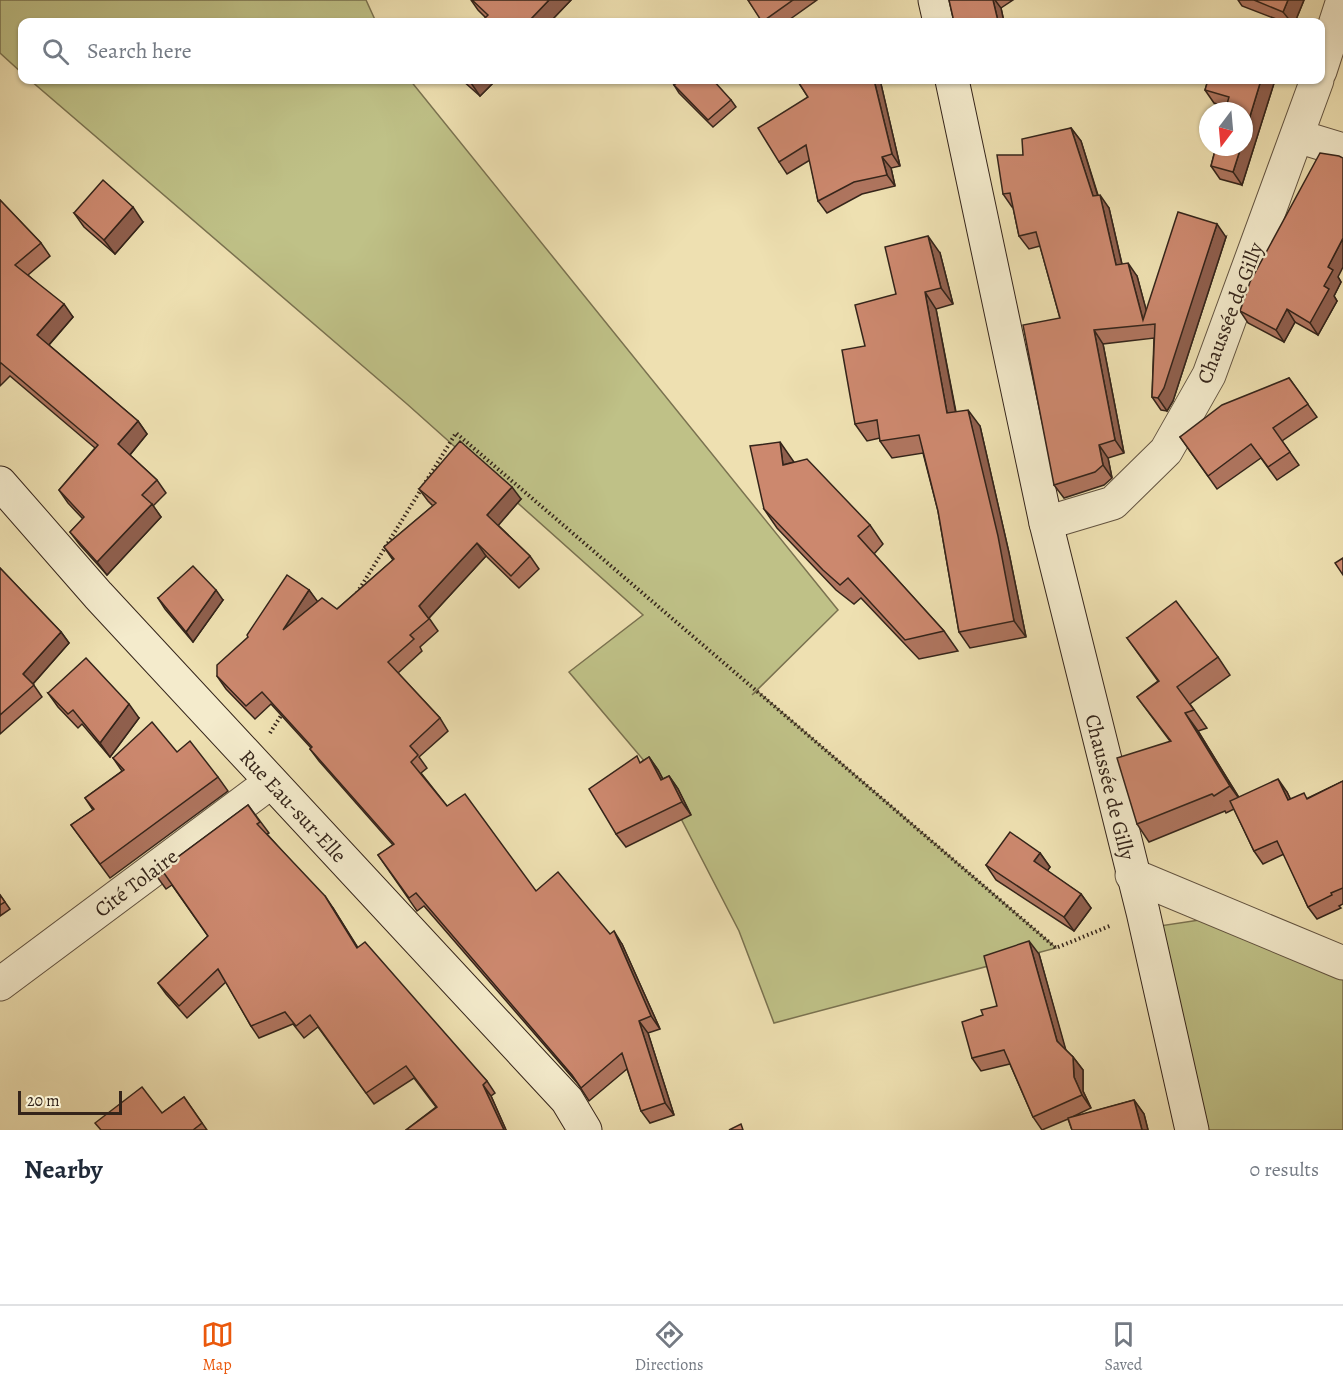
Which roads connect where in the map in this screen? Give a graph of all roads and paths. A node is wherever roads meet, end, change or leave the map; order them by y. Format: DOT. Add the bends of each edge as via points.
graph roads {
  1 [pos="935,0"];
  2 [pos="1343,0"];
  3 [pos="939,18"];
  4 [pos="1325,56"];
  5 [pos="953,84"];
  6 [pos="1316,84"];
  7 [pos="1297,136"];
  8 [pos="1343,150"];
  9 [pos="0,483"];
  10 [pos="1046,523"];
  11 [pos="351,602"];
  12 [pos="289,702"];
  13 [pos="262,772"];
  14 [pos="1132,875"];
  15 [pos="1143,912"];
  16 [pos="1343,963"];
  17 [pos="0,984"];
  18 [pos="585,1130"];
  19 [pos="1192,1130"];
  1 -- 3 [label="street"];
  2 -- 4 [label="street"];
  5 -- 10 [label="street, Chaussée de Gilly"];
  6 -- 7 [label="street, Chaussée de Gilly"];
  7 -- 8 [label="street"];
  7 -- 10 [label="street, Chaussée de Gilly" via="1209,375 1166,451 1113,503"];
  9 -- 13 [label="street, Rue Eau-sur-Elle"];
  10 -- 14 [label="street, Chaussée de Gilly"];
  11 -- 15 [label="path" via="456,433 1056,948"];
  12 -- 13 [label="path"];
  13 -- 17 [label="street, Cité Tolaire"];
  13 -- 18 [label="street, Rue Eau-sur-Elle" via="567,1100"];
  14 -- 15 [label="street, Chaussée de Gilly"];
  14 -- 16 [label="street, Chaussée de Gilly"];
  15 -- 19 [label="street, Chaussée de Gilly"];
}
